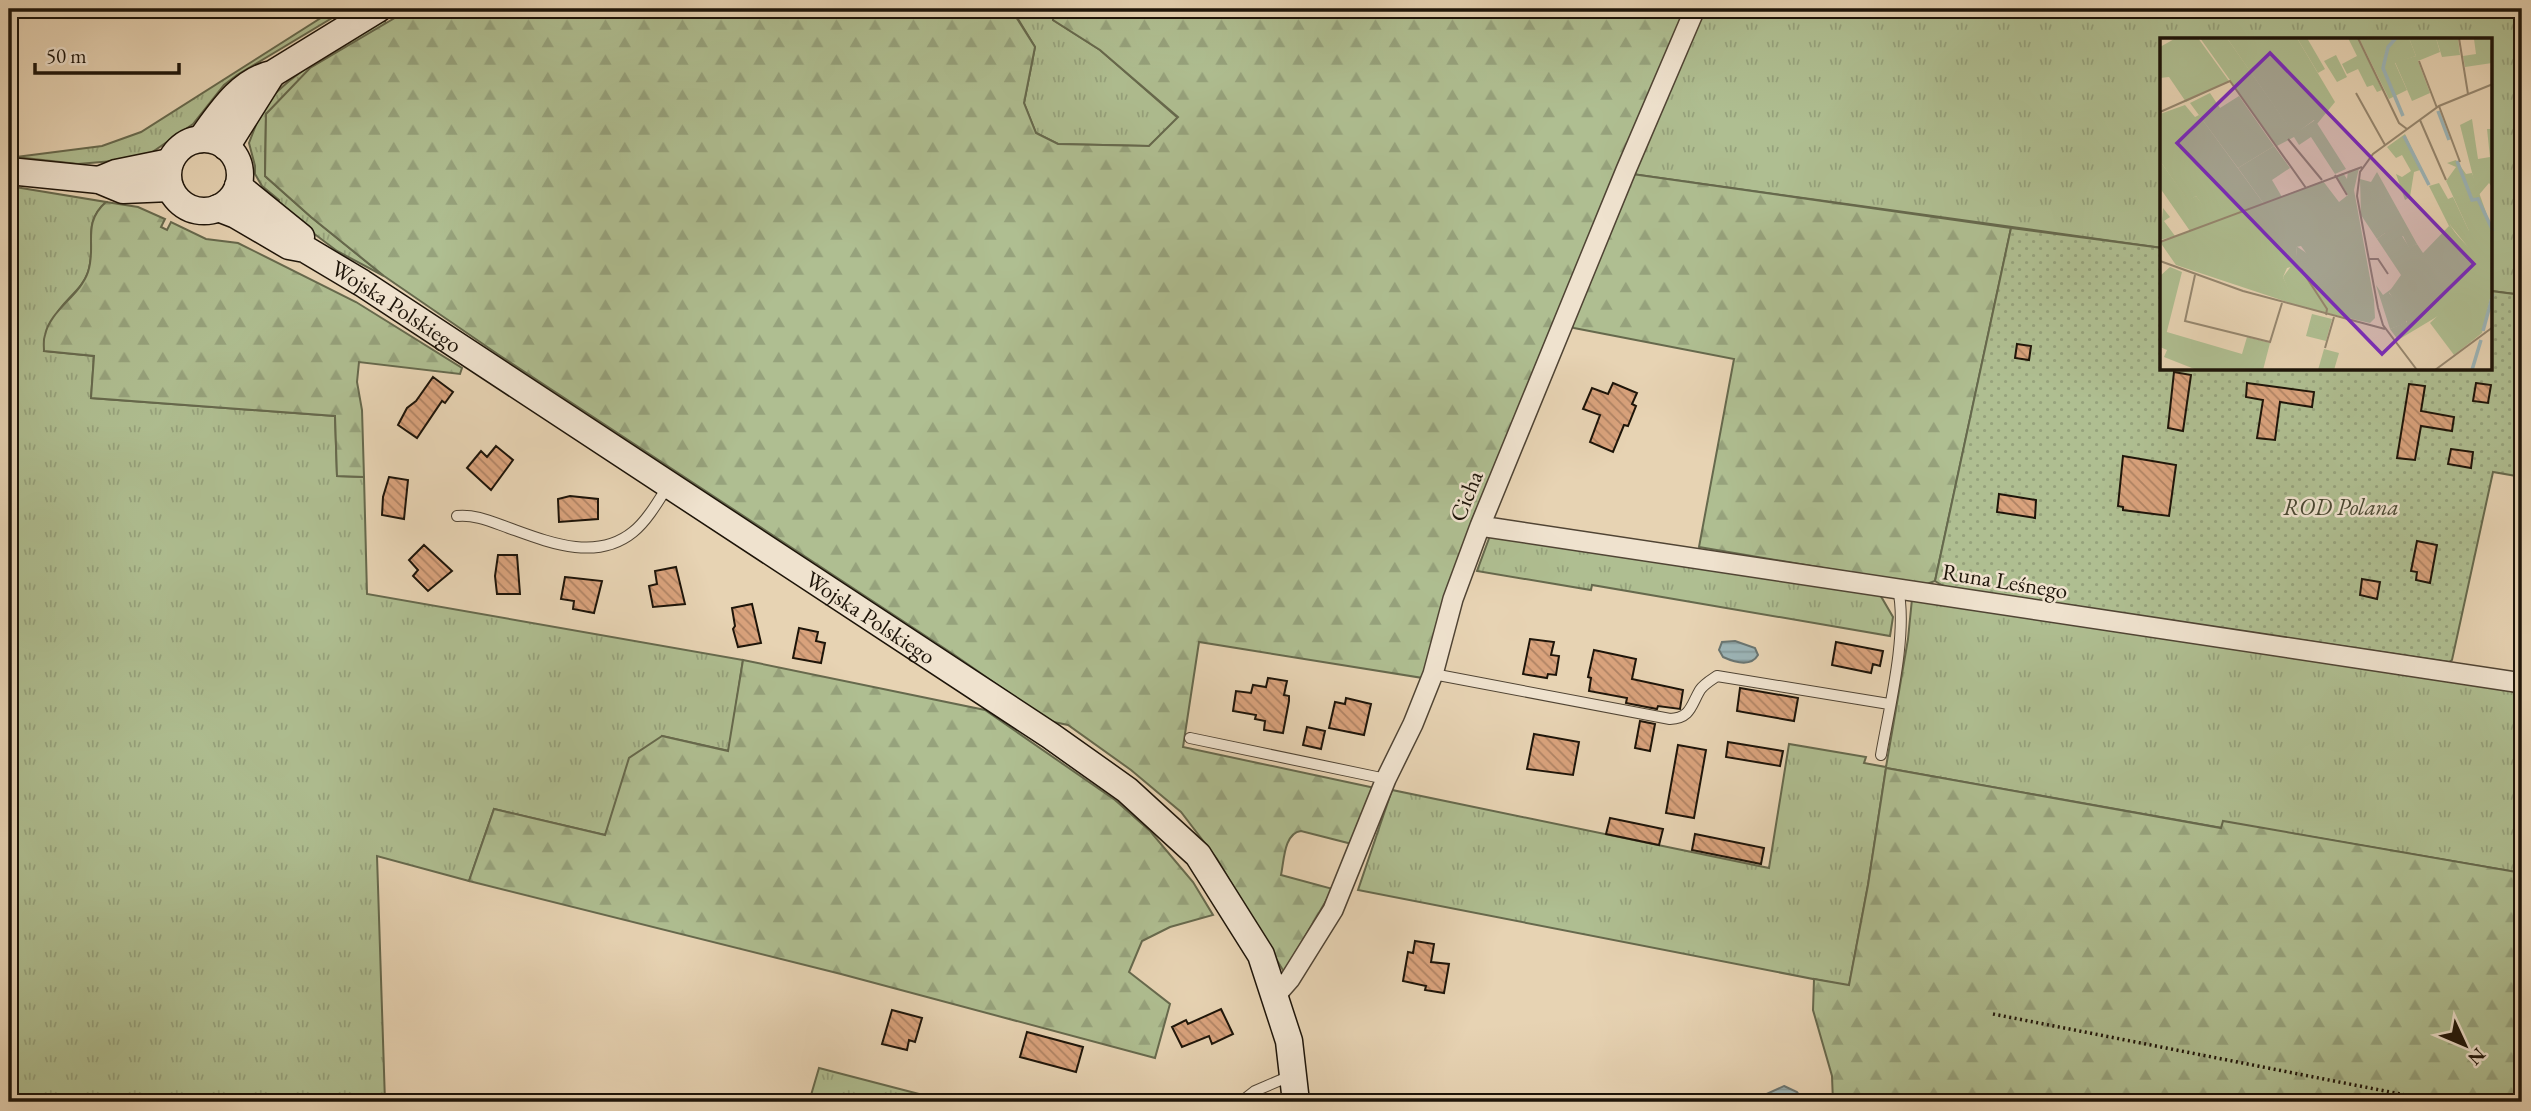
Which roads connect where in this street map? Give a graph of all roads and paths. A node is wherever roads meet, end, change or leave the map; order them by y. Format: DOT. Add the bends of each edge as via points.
graph roads {
  1 [pos="378,9"];
  2 [pos="1695,9"];
  3 [pos="272,74"];
  4 [pos="201,139"];
  5 [pos="226,146"];
  6 [pos="9,171"];
  7 [pos="170,175"];
  8 [pos="238,186"];
  9 [pos="218,208"];
  10 [pos="305,249"];
  11 [pos="669,484"];
  12 [pos="457,516"];
  13 [pos="1480,526"];
  14 [pos="1898,589"];
  15 [pos="1433,674"];
  16 [pos="2522,683"];
  17 [pos="1889,704"];
  18 [pos="1190,738"];
  19 [pos="1881,755"];
  20 [pos="1386,779"];
  21 [pos="1276,995"];
  22 [pos="1993,1014"];
  23 [pos="1294,1075"];
  24 [pos="1241,1102"];
  25 [pos="1296,1102"];
  26 [pos="2441,1102"];
  1 -- 3 [label="street"];
  2 -- 13 [label="street, Cicha"];
  3 -- 4 [label="street" via="241,90"];
  3 -- 5 [label="street"];
  4 -- 5 [label="street"];
  4 -- 7 [label="street" via="182,146"];
  5 -- 8 [label="street" via="239,166"];
  6 -- 7 [label="street" via="99,180 116,173"];
  7 -- 9 [label="street" via="178,201 208,211"];
  8 -- 9 [label="street"];
  8 -- 10 [label="street, Wojska Polskiego" via="299,234"];
  9 -- 10 [label="street, Wojska Polskiego" via="289,246"];
  10 -- 11 [label="street, Wojska Polskiego"];
  11 -- 12 [label="lane" via="635,531 604,546 549,542 477,517"];
  11 -- 21 [label="street, Wojska Polskiego" via="1127,790 1198,855 1261,955"];
  13 -- 14 [label="street, Runa Leśnego"];
  13 -- 15 [label="street, Cicha" via="1453,599"];
  14 -- 16 [label="street, Runa Leśnego"];
  14 -- 17 [label="lane" via="1899,642"];
  15 -- 17 [label="lane" via="1670,719 1680,719 1692,710 1701,689 1717,676"];
  15 -- 20 [label="street, Cicha"];
  17 -- 19 [label="lane"];
  18 -- 20 [label="lane"];
  20 -- 21 [label="street, Cicha" via="1333,910"];
  21 -- 23 [label="street, Wojska Polskiego"];
  22 -- 26 [label="path"];
  23 -- 24 [label="lane"];
  23 -- 25 [label="street, Wojska Polskiego"];
}
